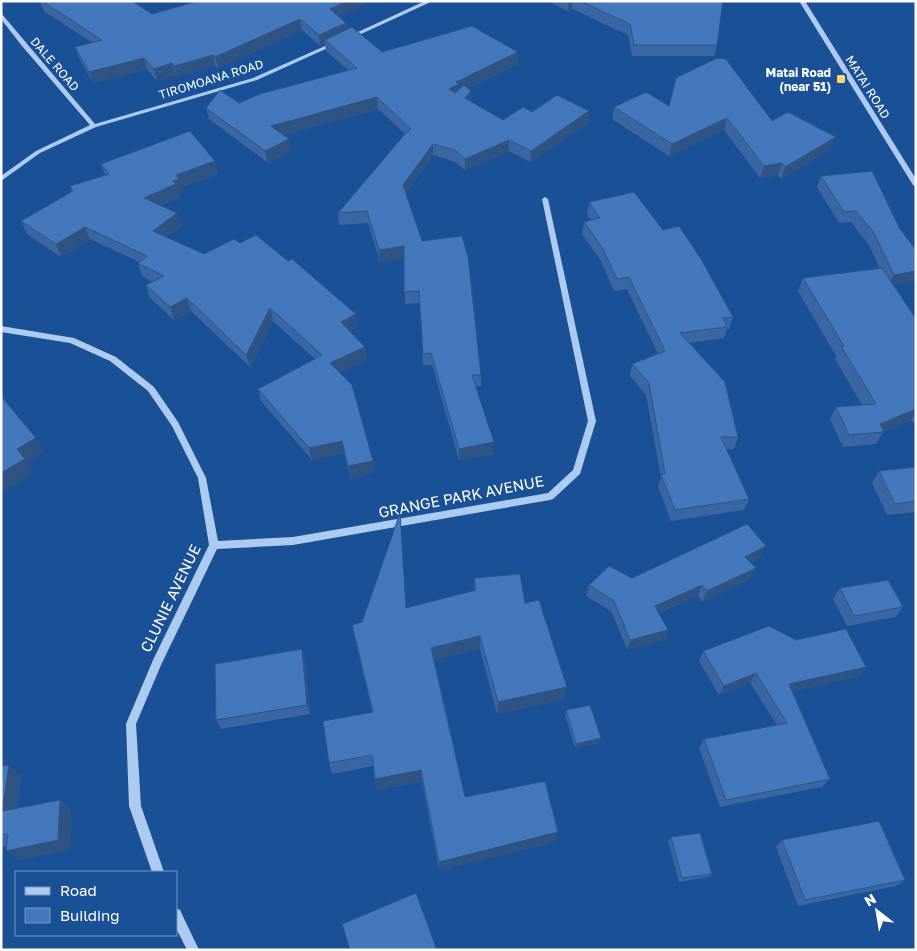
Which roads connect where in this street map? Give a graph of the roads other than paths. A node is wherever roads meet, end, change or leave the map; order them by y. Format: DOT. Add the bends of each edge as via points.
graph roads {
  1 [pos="430,1"];
  2 [pos="802,1"];
  3 [pos="1,15"];
  4 [pos="94,126"];
  5 [pos="1,179"];
  6 [pos="916,185"];
  7 [pos="545,199"];
  8 [pos="1,329"];
  9 [pos="214,545"];
  10 [pos="158,871"];
  11 [pos="178,918"];
  12 [pos="193,950"];
  1 -- 4 [label="street, TIROMOANA ROAD" via="255,79"];
  2 -- 6 [label="street, MATAI ROAD"];
  3 -- 4 [label="street, DALE ROAD"];
  4 -- 5 [label="street, TIROMOANA ROAD" via="38,152"];
  7 -- 9 [label="street, GRANGE PARK AVENUE" via="592,421 576,472 550,496 293,541"];
  8 -- 9 [label="street, CLUNIE AVENUE" via="71,340 113,359 151,389 175,424 202,478"];
  9 -- 10 [label="street, CLUNIE AVENUE" via="131,724 135,806"];
  11 -- 12 [label="street"];
}
